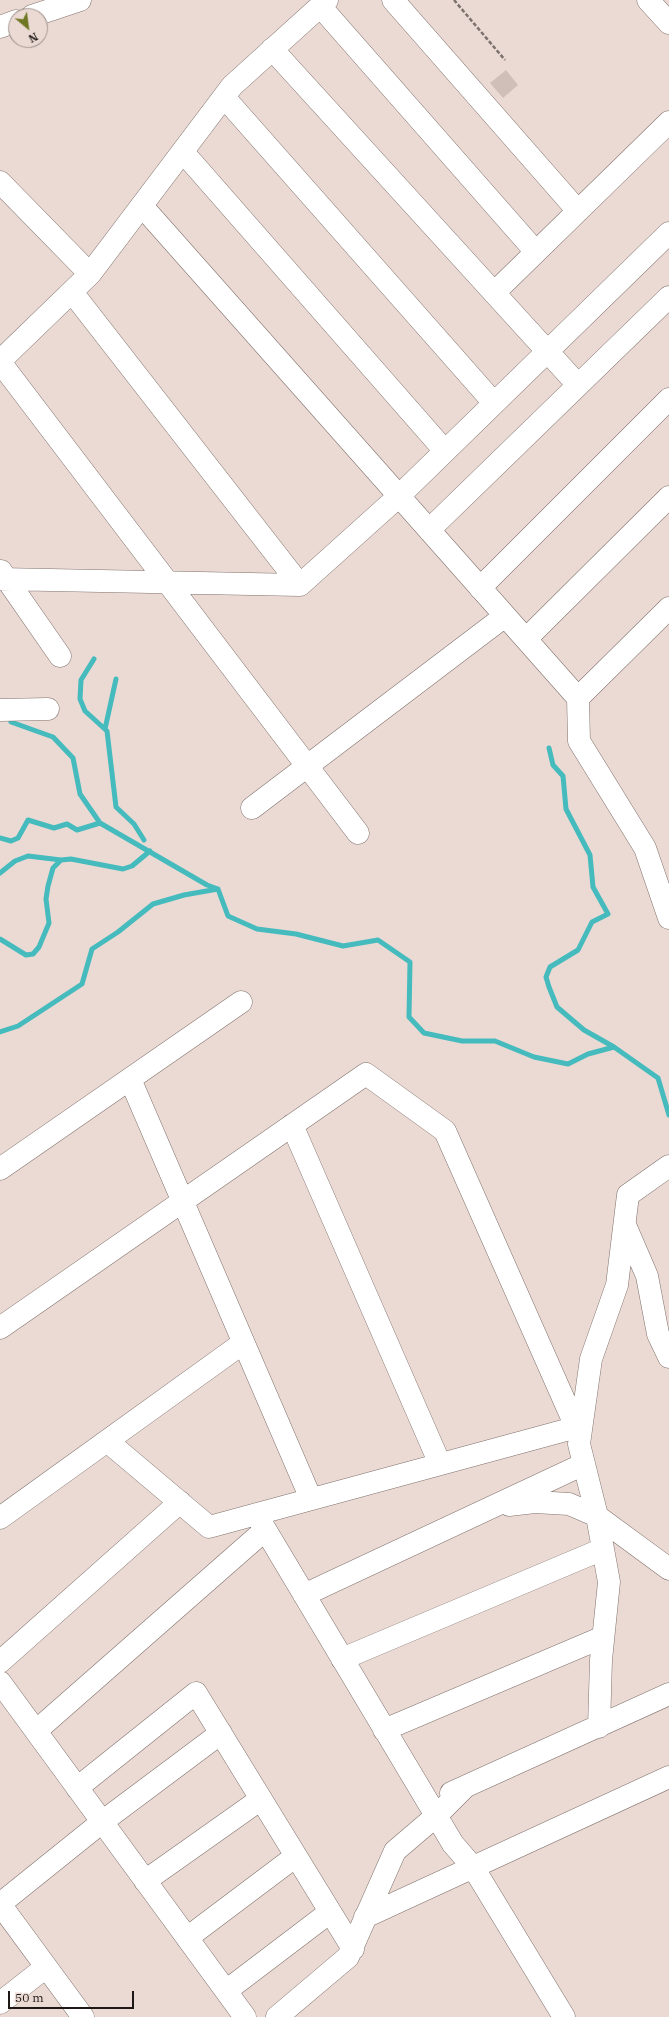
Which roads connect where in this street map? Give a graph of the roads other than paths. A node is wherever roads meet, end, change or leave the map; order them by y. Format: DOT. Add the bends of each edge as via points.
graph roads {
  1 [pos="80,0"];
  2 [pos="393,0"];
  3 [pos="648,0"];
  4 [pos="324,3"];
  5 [pos="48,11"];
  6 [pos="669,23"];
  7 [pos="272,49"];
  8 [pos="224,97"];
  9 [pos="669,122"];
  10 [pos="182,152"];
  11 [pos="0,182"];
  12 [pos="142,206"];
  13 [pos="578,211"];
  14 [pos="669,233"];
  15 [pos="536,252"];
  16 [pos="90,274"];
  17 [pos="72,292"];
  18 [pos="494,293"];
  19 [pos="669,297"];
  20 [pos="547,351"];
  21 [pos="0,362"];
  22 [pos="578,385"];
  23 [pos="669,399"];
  24 [pos="494,403"];
  25 [pos="445,451"];
  26 [pos="399,496"];
  27 [pos="669,496"];
  28 [pos="429,530"];
  29 [pos="2,576"];
  30 [pos="168,582"];
  31 [pos="300,585"];
  32 [pos="480,588"];
  33 [pos="669,608"];
  34 [pos="505,616"];
  35 [pos="526,639"];
  36 [pos="60,656"];
  37 [pos="578,698"];
  38 [pos="48,709"];
  39 [pos="0,710"];
  40 [pos="307,766"];
  41 [pos="252,808"];
  42 [pos="358,833"];
  43 [pos="669,918"];
  44 [pos="241,1002"];
  45 [pos="130,1079"];
  46 [pos="292,1125"];
  47 [pos="669,1166"];
  48 [pos="0,1170"];
  49 [pos="182,1201"];
  50 [pos="624,1224"];
  51 [pos="0,1328"];
  52 [pos="243,1343"];
  53 [pos="669,1357"];
  54 [pos="578,1426"];
  55 [pos="107,1441"];
  56 [pos="440,1464"];
  57 [pos="584,1464"];
  58 [pos="311,1499"];
  59 [pos="180,1502"];
  60 [pos="494,1506"];
  61 [pos="596,1516"];
  62 [pos="0,1518"];
  63 [pos="260,1522"];
  64 [pos="603,1549"];
  65 [pos="669,1570"];
  66 [pos="304,1595"];
  67 [pos="603,1637"];
  68 [pos="342,1659"];
  69 [pos="0,1662"];
  70 [pos="0,1682"];
  71 [pos="669,1694"];
  72 [pos="599,1728"];
  73 [pos="384,1730"];
  74 [pos="36,1731"];
  75 [pos="221,1733"];
  76 [pos="669,1777"];
  77 [pos="77,1788"];
  78 [pos="261,1798"];
  79 [pos="432,1809"];
  80 [pos="102,1822"];
  81 [pos="296,1856"];
  82 [pos="473,1867"];
  83 [pos="145,1881"];
  84 [pos="0,1904"];
  85 [pos="330,1912"];
  86 [pos="365,1917"];
  87 [pos="187,1938"];
  88 [pos="353,1949"];
  89 [pos="46,1967"];
  90 [pos="226,1991"];
  91 [pos="0,2003"];
  92 [pos="83,2017"];
  93 [pos="245,2017"];
  94 [pos="277,2017"];
  95 [pos="564,2017"];
  1 -- 5 [label="street"];
  2 -- 13 [label="street"];
  3 -- 6 [label="street"];
  4 -- 7 [label="street"];
  4 -- 15 [label="street"];
  7 -- 8 [label="street" via="244,73"];
  7 -- 18 [label="street"];
  8 -- 10 [label="street"];
  8 -- 24 [label="street"];
  9 -- 13 [label="street"];
  10 -- 12 [label="street"];
  10 -- 25 [label="street"];
  11 -- 16 [label="street"];
  12 -- 16 [label="street"];
  12 -- 26 [label="street"];
  13 -- 15 [label="street"];
  14 -- 20 [label="street"];
  15 -- 18 [label="street"];
  16 -- 17 [label="street"];
  17 -- 21 [label="street"];
  17 -- 31 [label="street"];
  18 -- 20 [label="street"];
  19 -- 22 [label="street"];
  20 -- 22 [label="street"];
  20 -- 24 [label="street"];
  21 -- 30 [label="street"];
  22 -- 28 [label="street"];
  23 -- 32 [label="street"];
  24 -- 25 [label="street"];
  25 -- 26 [label="street"];
  26 -- 28 [label="street"];
  26 -- 31 [label="street"];
  27 -- 35 [label="street"];
  28 -- 32 [label="street"];
  29 -- 30 [label="street"];
  29 -- 36 [label="street"];
  30 -- 31 [label="street"];
  30 -- 40 [label="street"];
  32 -- 34 [label="street"];
  33 -- 37 [label="street"];
  34 -- 35 [label="street"];
  34 -- 40 [label="street"];
  35 -- 37 [label="street"];
  37 -- 43 [label="street" via="579,740 645,848"];
  38 -- 39 [label="street"];
  40 -- 41 [label="street"];
  40 -- 42 [label="street"];
  44 -- 45 [label="street"];
  45 -- 48 [label="street"];
  45 -- 49 [label="street"];
  46 -- 49 [label="street"];
  46 -- 54 [label="street" via="366,1074 445,1131"];
  46 -- 56 [label="street"];
  47 -- 50 [label="street" via="628,1195"];
  49 -- 51 [label="street"];
  49 -- 52 [label="street"];
  50 -- 53 [label="street" via="647,1276 658,1334"];
  50 -- 54 [label="street" via="618,1285 591,1360"];
  52 -- 55 [label="street"];
  52 -- 58 [label="street"];
  54 -- 56 [label="street"];
  54 -- 57 [label="street"];
  55 -- 59 [label="street"];
  55 -- 62 [label="street"];
  56 -- 58 [label="street"];
  57 -- 60 [label="street"];
  57 -- 61 [label="street"];
  58 -- 63 [label="street"];
  59 -- 63 [label="street" via="209,1527"];
  59 -- 69 [label="street"];
  60 -- 61 [label="street" via="535,1502 569,1504"];
  60 -- 66 [label="street"];
  61 -- 64 [label="street"];
  61 -- 65 [label="street"];
  63 -- 66 [label="street"];
  63 -- 74 [label="street"];
  64 -- 67 [label="street" via="609,1582"];
  64 -- 68 [label="street"];
  66 -- 68 [label="street"];
  67 -- 72 [label="street"];
  67 -- 73 [label="street"];
  68 -- 73 [label="street"];
  70 -- 74 [label="street"];
  71 -- 72 [label="street"];
  72 -- 79 [label="street" via="465,1787"];
  73 -- 79 [label="street"];
  74 -- 77 [label="street"];
  75 -- 77 [label="street" via="196,1693"];
  75 -- 78 [label="street"];
  75 -- 80 [label="street"];
  76 -- 82 [label="street"];
  77 -- 80 [label="street"];
  78 -- 81 [label="street"];
  78 -- 83 [label="street"];
  79 -- 82 [label="street" via="453,1844"];
  79 -- 86 [label="street" via="395,1851"];
  80 -- 83 [label="street"];
  80 -- 84 [label="street"];
  81 -- 85 [label="street"];
  81 -- 87 [label="street"];
  82 -- 86 [label="street"];
  82 -- 95 [label="street"];
  83 -- 87 [label="street"];
  84 -- 89 [label="street"];
  85 -- 88 [label="street"];
  85 -- 90 [label="street"];
  86 -- 88 [label="street"];
  87 -- 90 [label="street"];
  88 -- 94 [label="street" via="348,1957"];
  89 -- 91 [label="street"];
  89 -- 92 [label="street"];
  90 -- 93 [label="street"];
}
